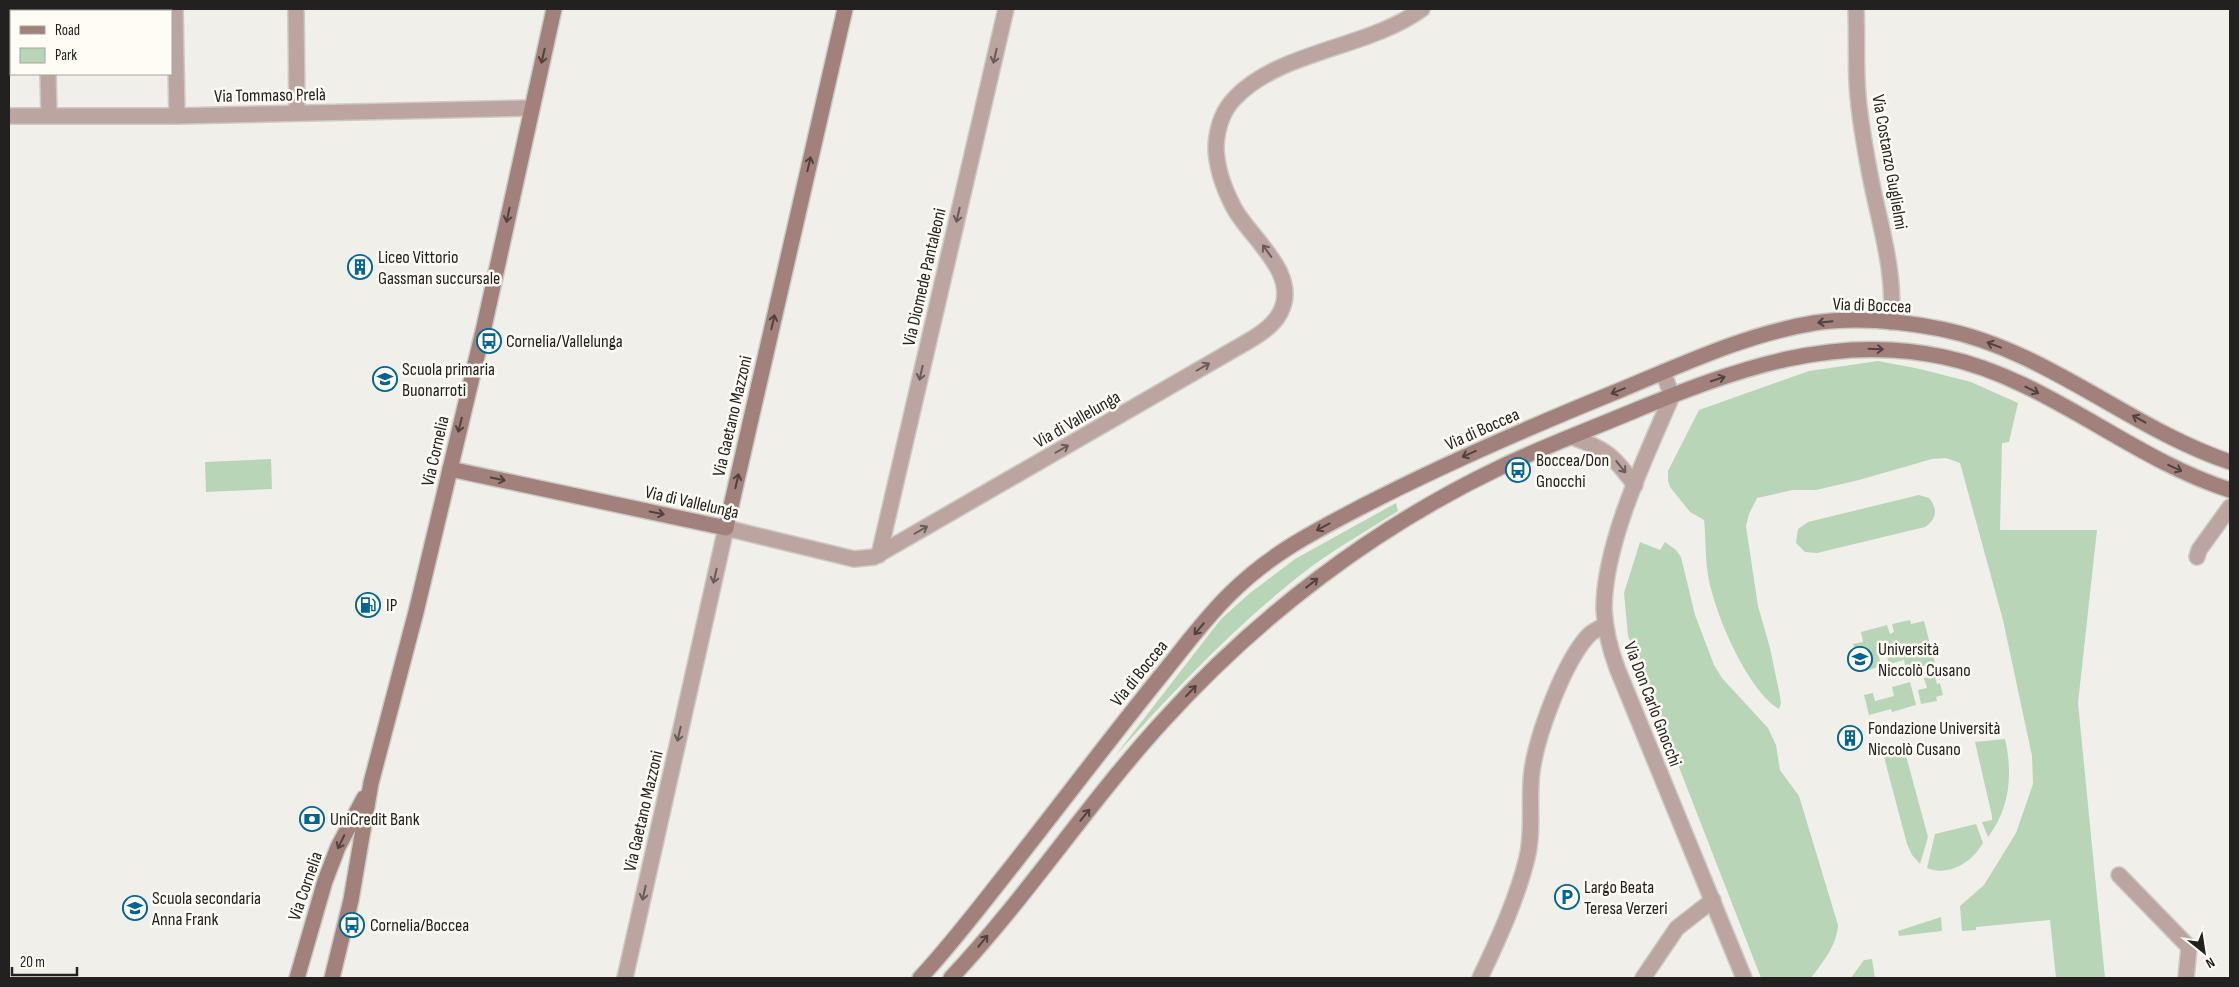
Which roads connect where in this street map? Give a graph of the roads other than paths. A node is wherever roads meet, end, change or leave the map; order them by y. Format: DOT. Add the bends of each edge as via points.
graph roads {
  1 [pos="175,9"];
  2 [pos="296,9"];
  3 [pos="554,9"];
  4 [pos="845,9"];
  5 [pos="1006,9"];
  6 [pos="1422,9"];
  7 [pos="1856,9"];
  8 [pos="48,75"];
  9 [pos="531,108"];
  10 [pos="296,113"];
  11 [pos="49,115"];
  12 [pos="9,116"];
  13 [pos="177,116"];
  14 [pos="1891,322"];
  15 [pos="1664,372"];
  16 [pos="1672,396"];
  17 [pos="1572,437"];
  18 [pos="2230,462"];
  19 [pos="450,469"];
  20 [pos="1635,486"];
  21 [pos="2230,490"];
  22 [pos="2230,507"];
  23 [pos="726,528"];
  24 [pos="879,554"];
  25 [pos="2197,557"];
  26 [pos="1605,625"];
  27 [pos="371,783"];
  28 [pos="2119,875"];
  29 [pos="1713,900"];
  30 [pos="297,978"];
  31 [pos="332,978"];
  32 [pos="624,978"];
  33 [pos="920,978"];
  34 [pos="951,978"];
  35 [pos="1480,978"];
  36 [pos="1643,978"];
  37 [pos="1744,978"];
  38 [pos="2186,978"];
  1 -- 13 [label="street"];
  2 -- 10 [label="street"];
  3 -- 9 [label="main road, Via Cornelia, one-way"];
  23 -- 4 [label="main road, Via Gaetano Mazzoni, one-way"];
  5 -- 24 [label="street, Via Diomede Pantaleoni, one-way"];
  24 -- 6 [label="street, Via di Vallelunga, one-way" via="1226,354 1274,322 1283,306 1284,285 1274,262 1238,215 1225,188 1216,155 1224,114 1243,90 1271,73 1390,28"];
  7 -- 14 [label="street, Via Costanzo Guglielmi" via="1861,119 1891,269"];
  8 -- 11 [label="street"];
  9 -- 10 [label="street, Via Tommaso Prelà"];
  9 -- 19 [label="main road, Via Cornelia, one-way"];
  10 -- 13 [label="street, Via Tommaso Prelà"];
  11 -- 12 [label="street, Via Tommaso Prelà"];
  11 -- 13 [label="street, Via Tommaso Prelà"];
  14 -- 15 [label="main road, Via di Boccea, one-way" via="1831,321 1800,326 1740,343"];
  18 -- 14 [label="main road, Via di Boccea, one-way" via="2175,439 2018,354 1959,332"];
  15 -- 16 [label="street"];
  15 -- 33 [label="main road, Via di Boccea, one-way" via="1464,456 1274,555 1228,596 1196,632"];
  16 -- 17 [label="main road"];
  16 -- 20 [label="street, Via Don Carlo Gnocchi"];
  16 -- 21 [label="main road, one-way" via="1738,372 1822,352 1868,348 1931,355 1998,373 2167,464"];
  17 -- 20 [label="street, one-way" via="1611,455"];
  34 -- 17 [label="main road, one-way" via="1159,725 1264,623 1315,581 1395,526 1498,469"];
  19 -- 23 [label="main road, Via di Vallelunga, one-way"];
  19 -- 27 [label="main road, Via Cornelia"];
  20 -- 26 [label="street, Via Don Carlo Gnocchi" via="1610,561"];
  22 -- 25 [label="street"];
  23 -- 24 [label="street, Via di Vallelunga" via="854,559"];
  23 -- 32 [label="street, Via Gaetano Mazzoni, one-way"];
  26 -- 29 [label="street, Via Don Carlo Gnocchi" via="1617,668"];
  26 -- 35 [label="street" via="1590,635 1552,700 1532,771 1531,833 1527,859 1510,909"];
  27 -- 30 [label="main road, Via Cornelia, one-way" via="335,856"];
  27 -- 31 [label="main road, Via Cornelia" via="351,900"];
  28 -- 38 [label="street" via="2189,947"];
  29 -- 36 [label="street" via="1673,933"];
  29 -- 37 [label="street, Via Don Carlo Gnocchi"];
}
